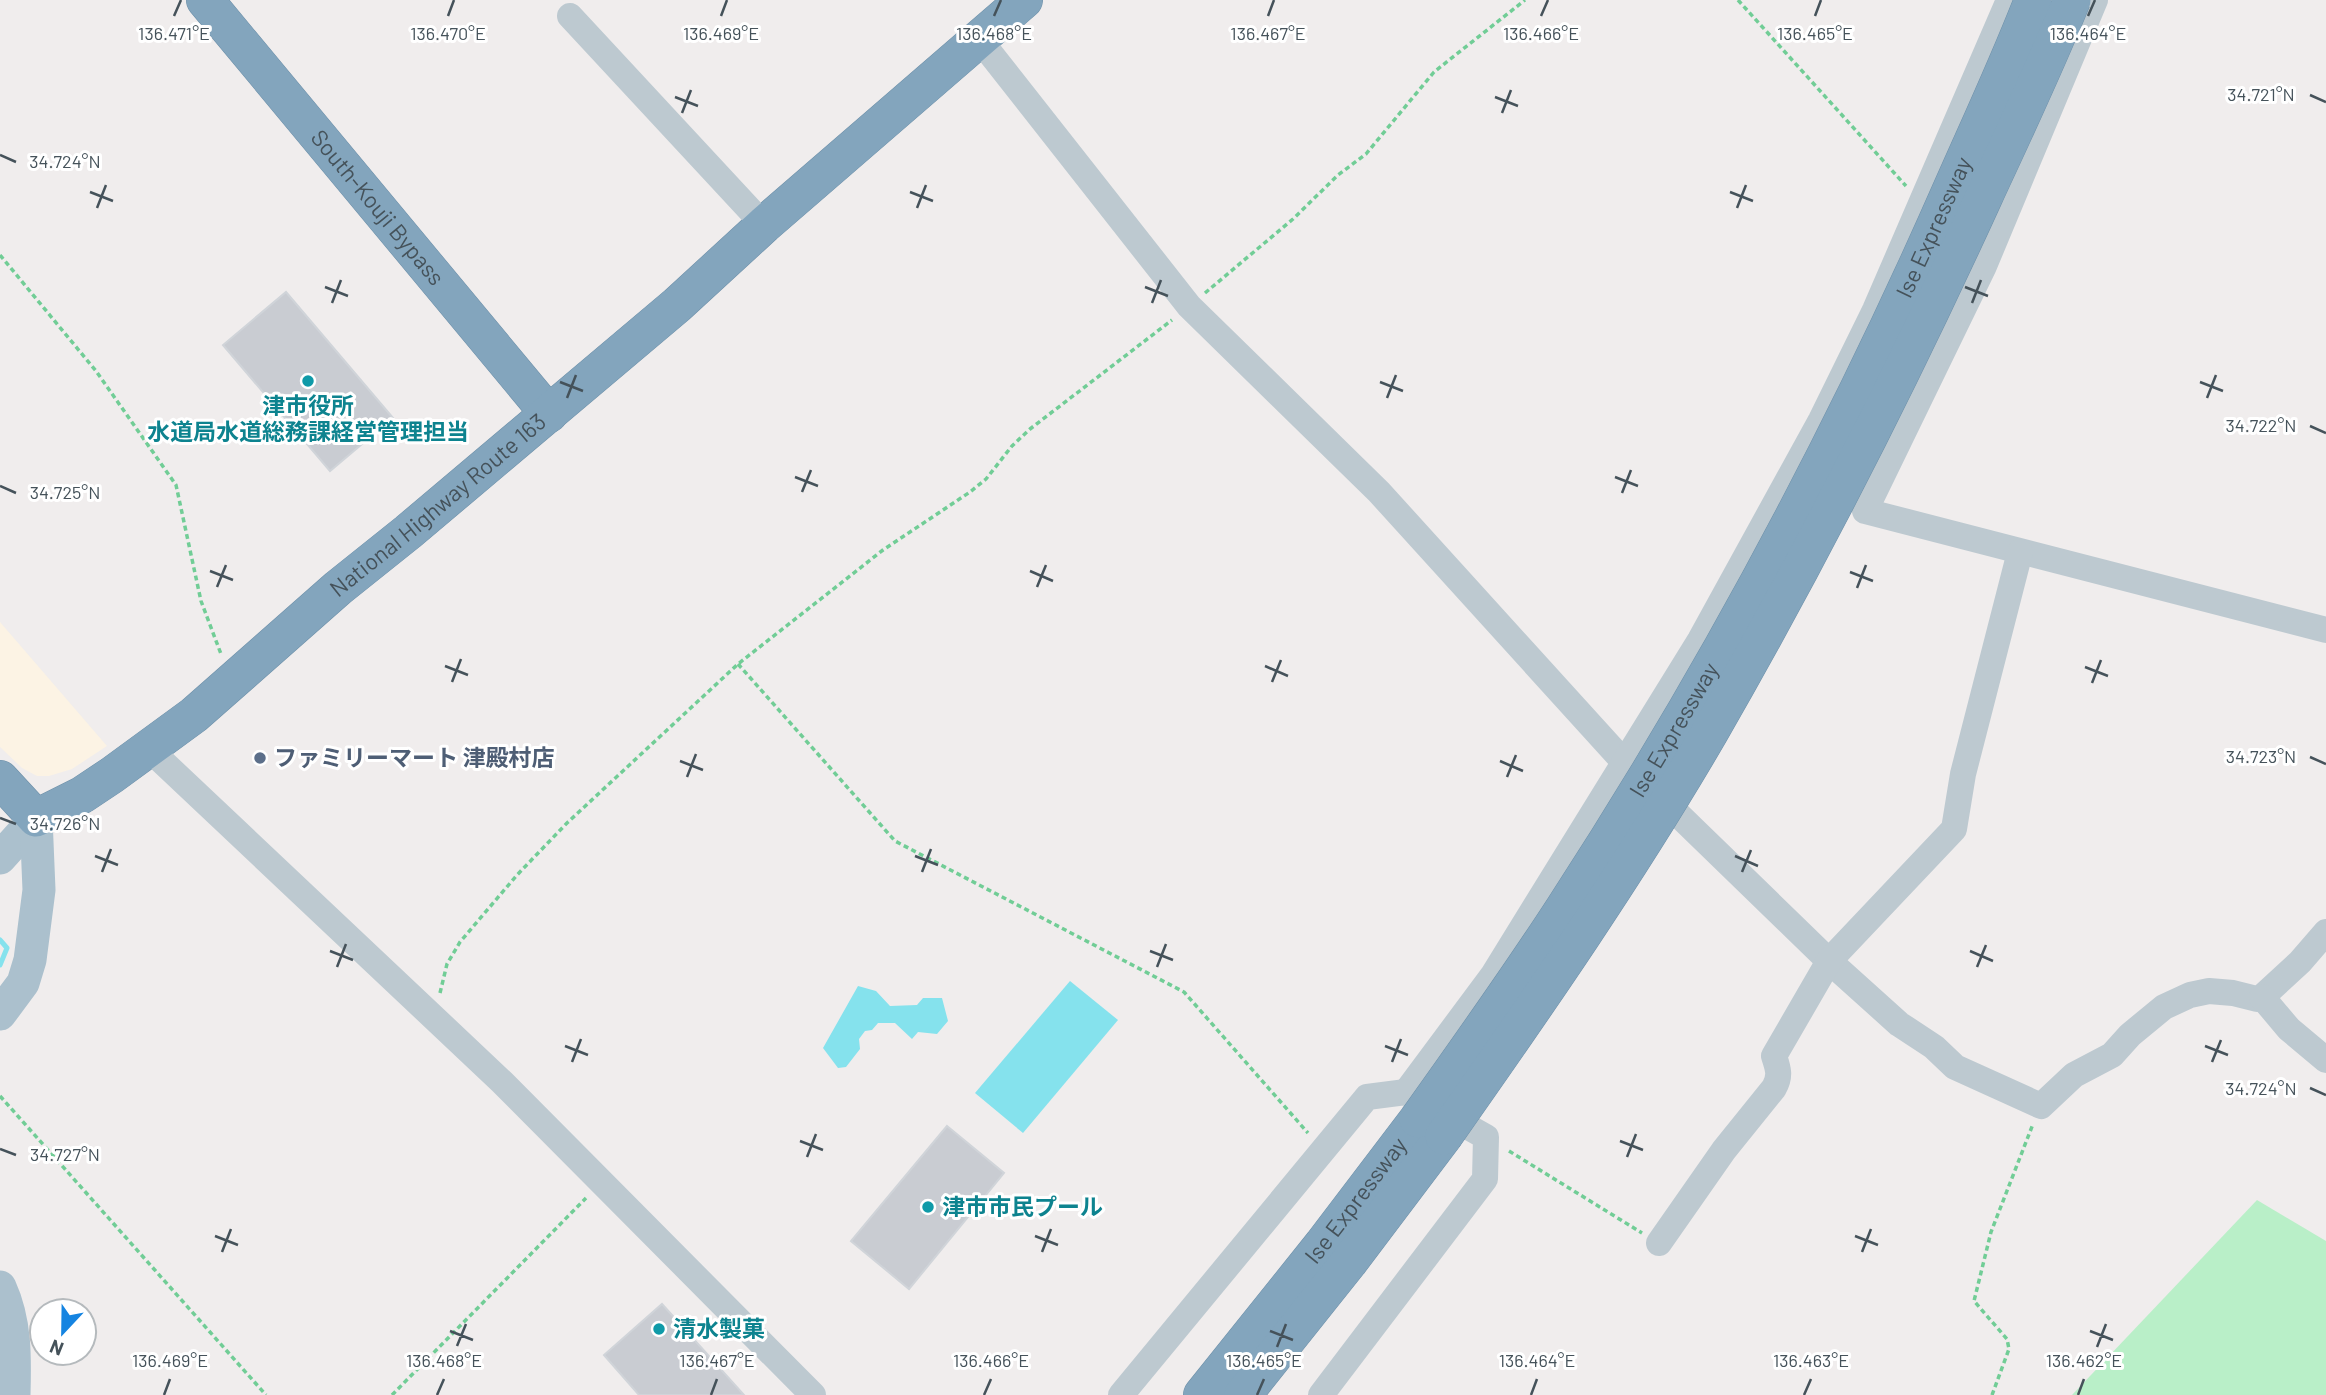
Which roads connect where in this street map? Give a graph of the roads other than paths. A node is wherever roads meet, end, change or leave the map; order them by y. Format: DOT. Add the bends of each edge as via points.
graph roads {
  1 [pos="205,0"];
  2 [pos="1024,0"];
  3 [pos="2009,0"];
  4 [pos="2033,0"];
  5 [pos="2072,0"];
  6 [pos="2095,0"];
  7 [pos="569,16"];
  8 [pos="979,39"];
  9 [pos="764,225"];
  10 [pos="550,414"];
  11 [pos="2020,552"];
  12 [pos="2326,630"];
  13 [pos="149,749"];
  14 [pos="1624,762"];
  15 [pos="0,779"];
  16 [pos="37,818"];
  17 [pos="0,858"];
  18 [pos="2326,932"];
  19 [pos="1829,961"];
  20 [pos="2262,997"];
  21 [pos="0,1014"];
  22 [pos="2326,1060"];
  23 [pos="1423,1116"];
  24 [pos="1659,1243"];
  25 [pos="0,1287"];
  26 [pos="14,1395"];
  27 [pos="813,1395"];
  28 [pos="1121,1395"];
  29 [pos="1202,1395"];
  30 [pos="1243,1395"];
  31 [pos="1321,1395"];
  1 -- 10 [label="highway, South-Kouji Bypass"];
  2 -- 8 [label="highway, National Highway Route 163"];
  3 -- 14 [label="street" via="1875,310 1821,421 1700,640"];
  4 -- 23 [label="highway, Ise Expressway, bridge" via="1916,270 1761,578 1682,718 1564,908"];
  5 -- 23 [label="highway, Ise Expressway, bridge" via="1867,443 1708,734 1590,924"];
  6 -- 11 [label="street" via="1983,266 1865,511"];
  7 -- 9 [label="street"];
  8 -- 9 [label="highway, National Highway Route 163"];
  8 -- 14 [label="street" via="1189,306 1379,492"];
  9 -- 10 [label="highway, National Highway Route 163"];
  10 -- 13 [label="highway, National Highway Route 163"];
  11 -- 12 [label="street"];
  11 -- 19 [label="street" via="1963,774 1954,829"];
  13 -- 16 [label="highway, National Highway Route 163"];
  13 -- 27 [label="street" via="502,1082"];
  14 -- 19 [label="street"];
  14 -- 23 [label="street" via="1493,975"];
  15 -- 16 [label="highway"];
  16 -- 17 [label="main road"];
  16 -- 21 [label="main road" via="39,890 30,960 23,983"];
  18 -- 20 [label="street"];
  19 -- 20 [label="street" via="1955,1067 2041,1106 2074,1075 2112,1055 2164,1007 2210,991"];
  19 -- 24 [label="street" via="1774,1056 1779,1072 1774,1088"];
  20 -- 22 [label="street"];
  23 -- 28 [label="street" via="1367,1097"];
  23 -- 29 [label="highway, Ise Expressway"];
  23 -- 30 [label="highway, Ise Expressway" via="1349,1262"];
  23 -- 31 [label="street" via="1486,1137 1485,1179"];
  25 -- 26 [label="main road" via="16,1350"];
}
